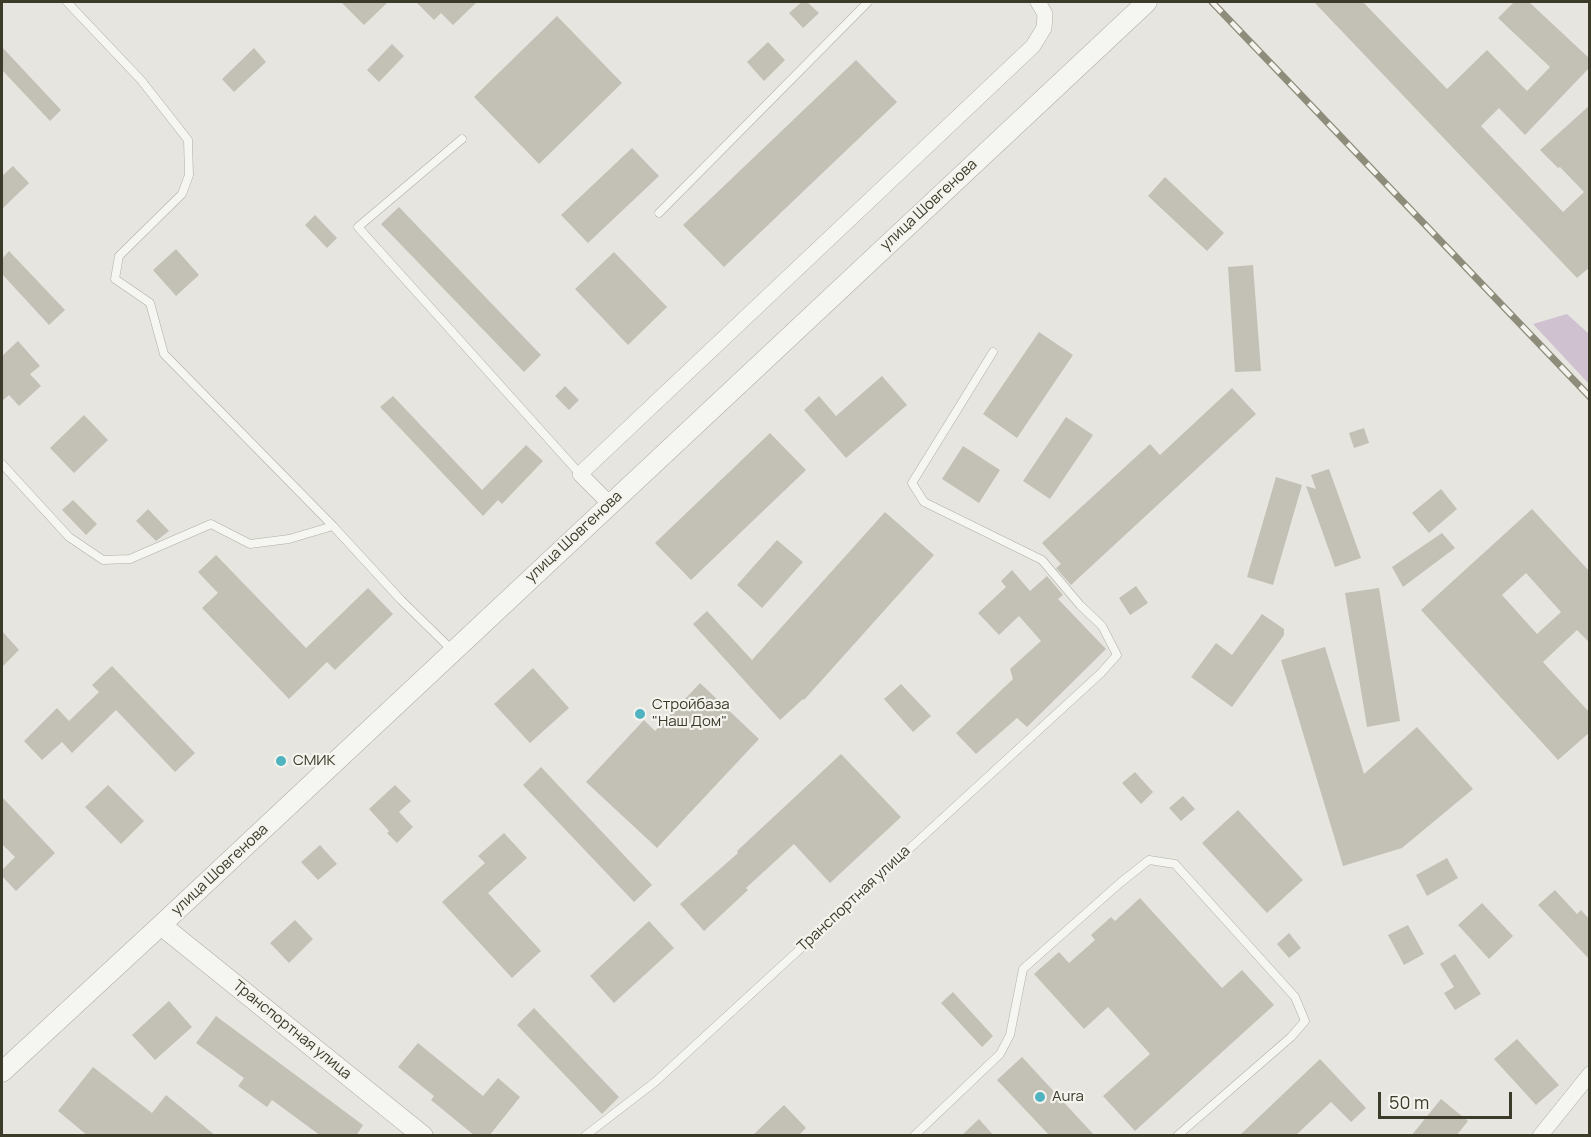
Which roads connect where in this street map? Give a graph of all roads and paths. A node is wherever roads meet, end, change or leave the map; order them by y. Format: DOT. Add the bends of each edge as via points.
graph roads {
  1 [pos="67,2"];
  2 [pos="868,2"];
  3 [pos="1147,2"];
  4 [pos="1041,8"];
  5 [pos="462,139"];
  6 [pos="659,213"];
  7 [pos="993,352"];
  8 [pos="2,464"];
  9 [pos="580,474"];
  10 [pos="610,504"];
  11 [pos="333,526"];
  12 [pos="453,651"];
  13 [pos="161,925"];
  14 [pos="2,1072"];
  15 [pos="1590,1074"];
  16 [pos="423,1136"];
  17 [pos="585,1136"];
  18 [pos="914,1136"];
  19 [pos="1177,1136"];
  20 [pos="1540,1136"];
  1 -- 11 [label="lane" via="141,80 188,140 189,175 182,194 119,255 115,279 150,303 164,354"];
  2 -- 6 [label="lane"];
  3 -- 10 [label="street, улица Шовгенова"];
  4 -- 9 [label="street" via="1044,28 1033,46"];
  5 -- 9 [label="lane" via="358,227"];
  7 -- 17 [label="lane, Транспортная улица" via="912,483 924,502 1042,560 1102,626 1117,655 655,1082"];
  8 -- 11 [label="lane" via="69,537 102,560 130,559 211,524 250,544 289,539"];
  9 -- 10 [label="street"];
  10 -- 12 [label="street, улица Шовгенова"];
  11 -- 12 [label="lane"];
  12 -- 13 [label="street, улица Шовгенова"];
  13 -- 14 [label="street, улица Шовгенова"];
  13 -- 16 [label="street, Транспортная улица"];
  15 -- 20 [label="street"];
  18 -- 19 [label="lane" via="1000,1054 1010,1035 1023,969 1149,860 1175,864 1295,997 1305,1021"];
}
